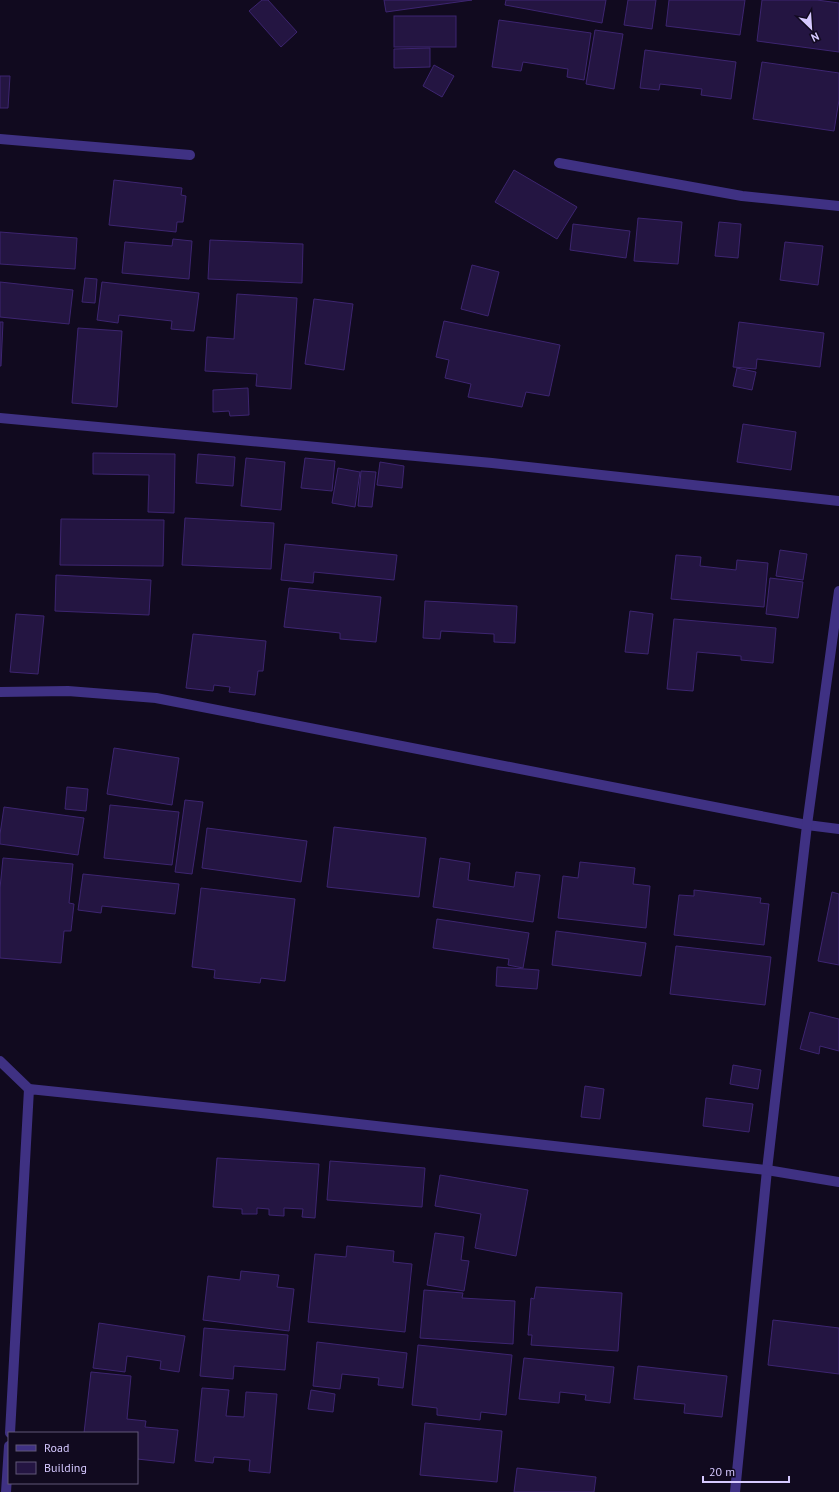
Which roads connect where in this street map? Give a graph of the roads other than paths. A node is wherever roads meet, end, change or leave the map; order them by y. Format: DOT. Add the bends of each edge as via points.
graph roads {
  1 [pos="0,139"];
  2 [pos="190,155"];
  3 [pos="558,163"];
  4 [pos="839,206"];
  5 [pos="0,418"];
  6 [pos="839,500"];
  7 [pos="839,591"];
  8 [pos="0,692"];
  9 [pos="807,825"];
  10 [pos="839,829"];
  11 [pos="0,1061"];
  12 [pos="29,1089"];
  13 [pos="767,1170"];
  14 [pos="839,1182"];
  15 [pos="10,1432"];
  16 [pos="8,1461"];
  17 [pos="6,1492"];
  18 [pos="735,1492"];
  1 -- 2 [label="street"];
  3 -- 4 [label="street" via="742,196"];
  5 -- 6 [label="street" via="492,463"];
  7 -- 9 [label="street"];
  8 -- 9 [label="street" via="68,692 156,698"];
  9 -- 10 [label="street"];
  9 -- 13 [label="street"];
  11 -- 12 [label="street"];
  12 -- 13 [label="street"];
  12 -- 15 [label="street"];
  13 -- 14 [label="street"];
  13 -- 18 [label="street"];
  16 -- 17 [label="street"];
}
